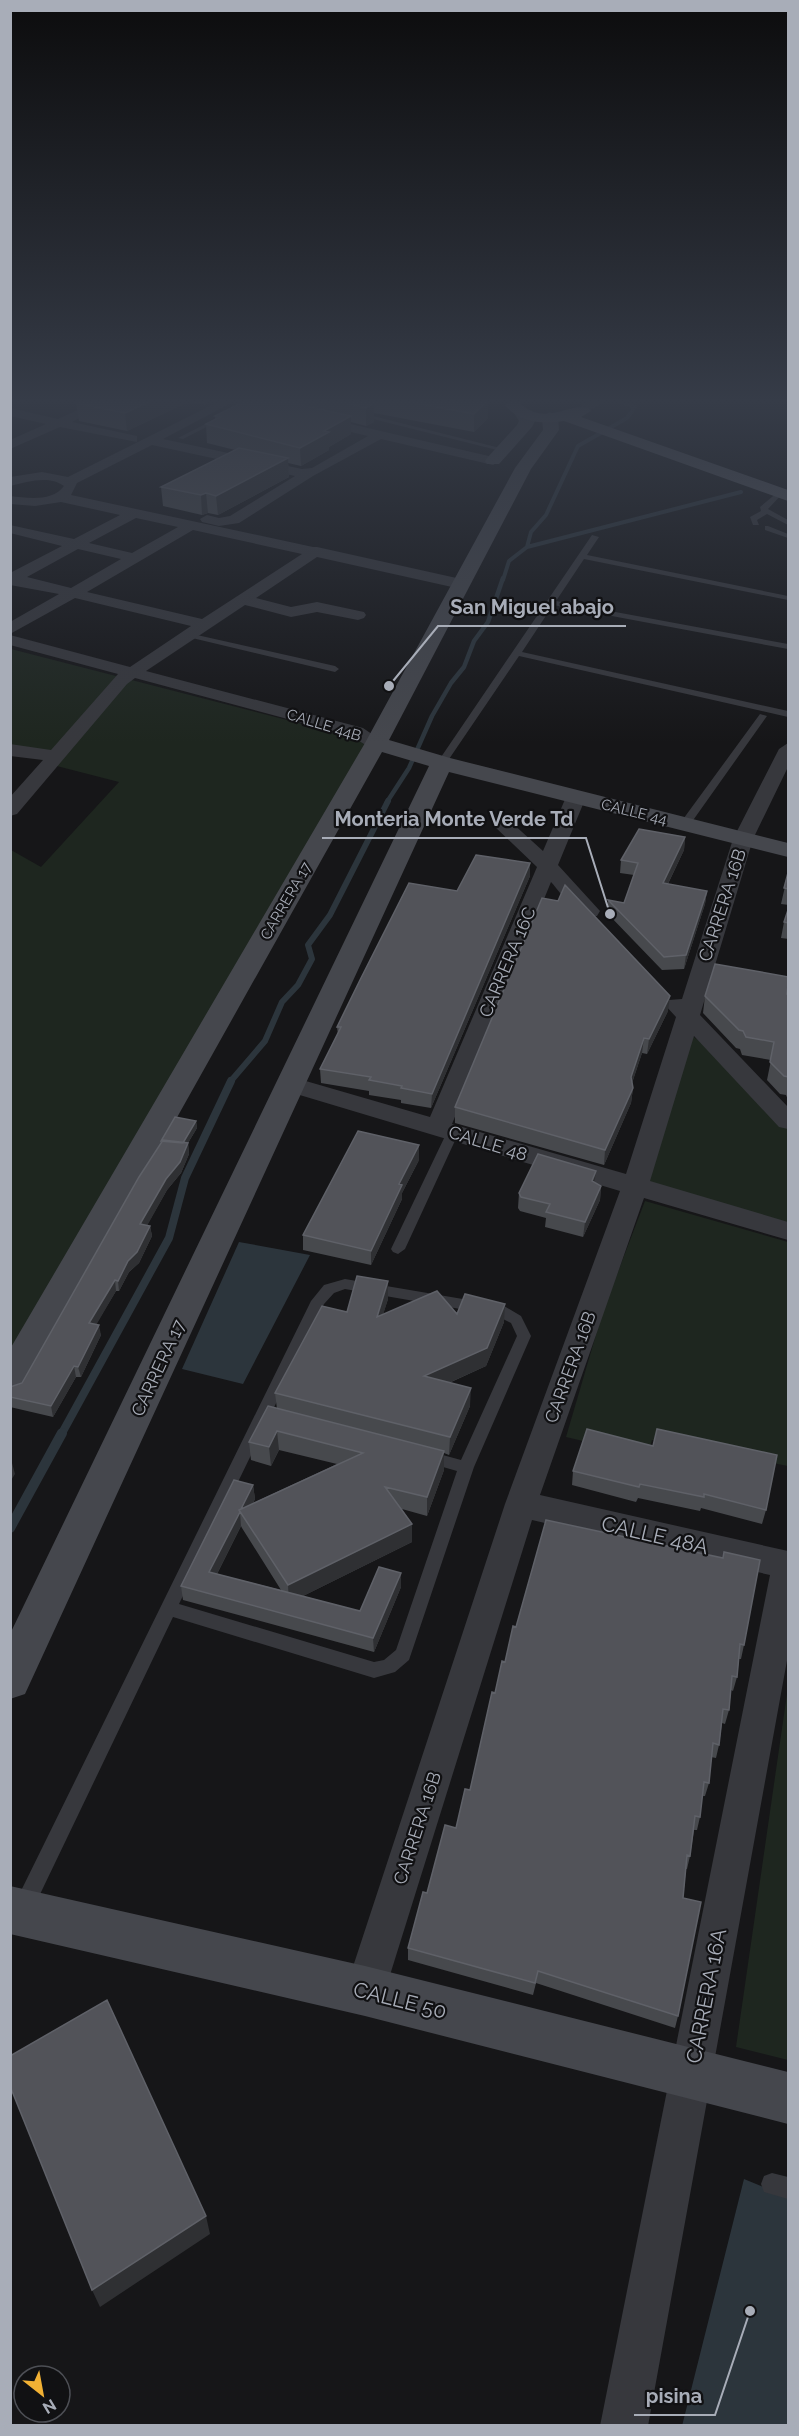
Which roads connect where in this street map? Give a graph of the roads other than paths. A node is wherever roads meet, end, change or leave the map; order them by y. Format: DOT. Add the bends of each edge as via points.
graph roads {
  1 [pos="129,516"];
  2 [pos="147,516"];
  3 [pos="189,516"];
  4 [pos="241,516"];
  5 [pos="498,516"];
  6 [pos="759,516"];
  7 [pos="773,516"];
  8 [pos="756,523"];
  9 [pos="789,523"];
  10 [pos="192,525"];
  11 [pos="768,528"];
  12 [pos="10,529"];
  13 [pos="595,537"];
  14 [pos="789,539"];
  15 [pos="75,544"];
  16 [pos="317,550"];
  17 [pos="582,556"];
  18 [pos="134,558"];
  19 [pos="11,579"];
  20 [pos="461,584"];
  21 [pos="72,593"];
  22 [pos="789,598"];
  23 [pos="243,600"];
  24 [pos="551,602"];
  25 [pos="358,615"];
  26 [pos="206,625"];
  27 [pos="10,629"];
  28 [pos="191,634"];
  29 [pos="10,640"];
  30 [pos="789,647"];
  31 [pos="10,651"];
  32 [pos="517,653"];
  33 [pos="335,669"];
  34 [pos="127,676"];
  35 [pos="789,714"];
  36 [pos="763,716"];
  37 [pos="388,746"];
  38 [pos="10,750"];
  39 [pos="56,756"];
  40 [pos="438,762"];
  41 [pos="784,764"];
  42 [pos="576,797"];
  43 [pos="10,810"];
  44 [pos="685,824"];
  45 [pos="504,826"];
  46 [pos="743,839"];
  47 [pos="789,850"];
  48 [pos="547,865"];
  49 [pos="537,892"];
  50 [pos="577,898"];
  51 [pos="600,923"];
  52 [pos="663,990"];
  53 [pos="686,1016"];
  54 [pos="292,1085"];
  55 [pos="789,1121"];
  56 [pos="446,1130"];
  57 [pos="635,1186"];
  58 [pos="789,1231"];
  59 [pos="398,1250"];
  60 [pos="10,1382"];
  61 [pos="409,1453"];
  62 [pos="466,1467"];
  63 [pos="521,1504"];
  64 [pos="789,1566"];
  65 [pos="167,1608"];
  66 [pos="10,1680"];
  67 [pos="16,1911"];
  68 [pos="365,1991"];
  69 [pos="691,2074"];
  70 [pos="789,2098"];
  71 [pos="624,2426"];
  1 -- 15 [label="street"];
  2 -- 10 [label="street"];
  3 -- 4 [label="street" via="219,522"];
  5 -- 20 [label="street, CARRERA 17"];
  6 -- 8 [label="lane" via="753,519"];
  7 -- 9 [label="lane"];
  10 -- 16 [label="street"];
  10 -- 18 [label="street"];
  11 -- 14 [label="lane"];
  12 -- 15 [label="street"];
  13 -- 17 [label="lane"];
  15 -- 18 [label="street"];
  15 -- 19 [label="street"];
  16 -- 20 [label="street"];
  16 -- 23 [label="street"];
  17 -- 22 [label="lane"];
  17 -- 24 [label="lane"];
  18 -- 21 [label="street"];
  19 -- 21 [label="street"];
  20 -- 37 [label="street, CARRERA 17"];
  21 -- 26 [label="street"];
  21 -- 27 [label="street"];
  23 -- 25 [label="street" via="291,612 317,607"];
  23 -- 26 [label="street"];
  24 -- 30 [label="lane"];
  24 -- 32 [label="lane"];
  26 -- 28 [label="street"];
  28 -- 33 [label="lane"];
  28 -- 34 [label="street"];
  29 -- 34 [label="street, CALLE 44B"];
  31 -- 34 [label="street, CALLE 44B"];
  32 -- 35 [label="lane"];
  32 -- 40 [label="lane"];
  34 -- 37 [label="street, CALLE 44B" via="321,728 347,741"];
  34 -- 39 [label="street"];
  36 -- 44 [label="lane"];
  37 -- 40 [label="street, CALLE 44"];
  37 -- 60 [label="street, CARRERA 17"];
  38 -- 39 [label="street"];
  39 -- 43 [label="street"];
  40 -- 42 [label="street, CALLE 44"];
  40 -- 54 [label="street, CARRERA 17"];
  41 -- 46 [label="street, CARRERA 16B"];
  42 -- 44 [label="street, CALLE 44"];
  42 -- 48 [label="street, CARRERA 16C"];
  44 -- 46 [label="street, CALLE 44"];
  45 -- 48 [label="street"];
  46 -- 47 [label="street, CALLE 44"];
  46 -- 53 [label="street, CARRERA 16B"];
  48 -- 49 [label="street, CARRERA 16C"];
  48 -- 50 [label="street"];
  49 -- 50 [label="street"];
  49 -- 56 [label="street, CARRERA 16C"];
  50 -- 51 [label="street"];
  52 -- 53 [label="street"];
  53 -- 55 [label="street"];
  53 -- 57 [label="street, CARRERA 16B"];
  54 -- 56 [label="street, CALLE 48"];
  54 -- 66 [label="street, CARRERA 17"];
  56 -- 57 [label="street, CALLE 48"];
  56 -- 59 [label="lane"];
  57 -- 58 [label="street, CALLE 48"];
  57 -- 63 [label="street, CARRERA 16B"];
  61 -- 62 [label="lane"];
  62 -- 65 [label="lane" via="403,1655 388,1667 374,1670"];
  62 -- 65 [label="lane" via="524,1336 516,1320 499,1310 345,1284 329,1289 318,1301 267,1416"];
  63 -- 64 [label="street, CALLE 48A"];
  63 -- 68 [label="street, CARRERA 16B"];
  64 -- 69 [label="street, CARRERA 16A"];
  65 -- 67 [label="lane"];
  67 -- 68 [label="street, CALLE 50"];
  68 -- 69 [label="street, CALLE 50"];
  69 -- 70 [label="street, CALLE 50"];
  69 -- 71 [label="street, CARRERA 16A"];
}
